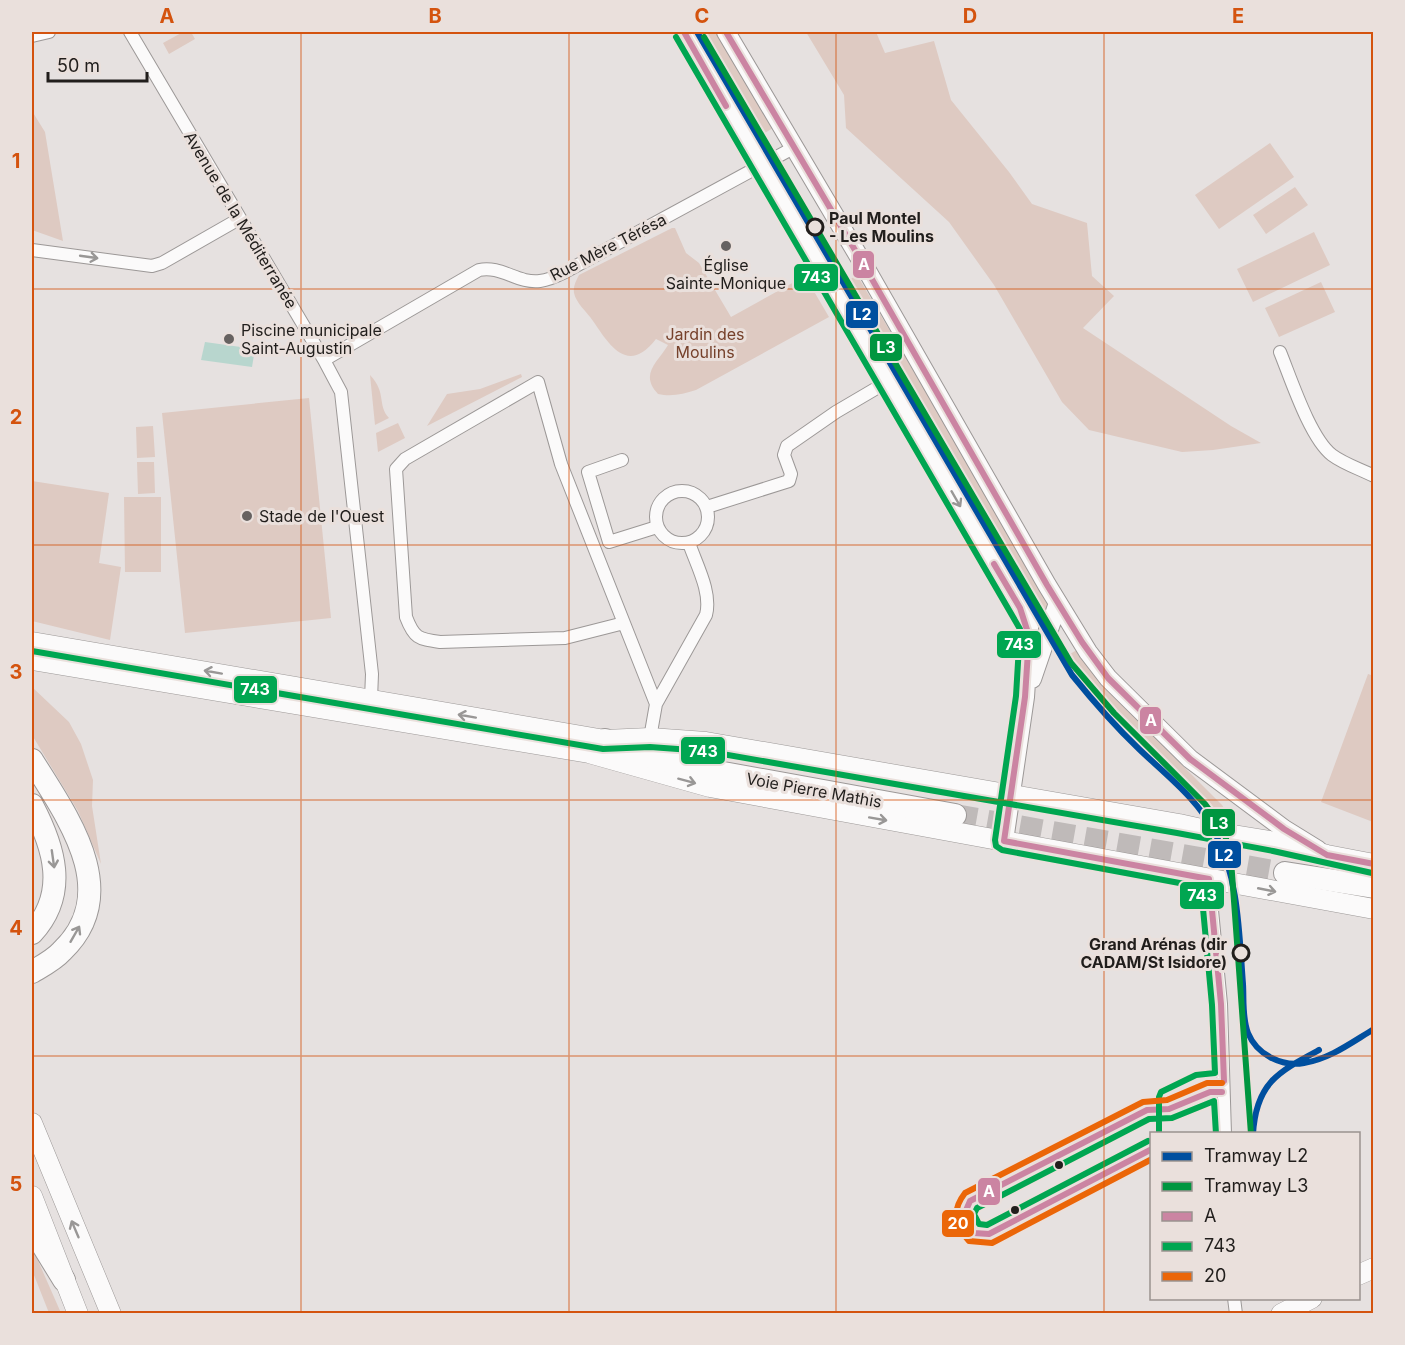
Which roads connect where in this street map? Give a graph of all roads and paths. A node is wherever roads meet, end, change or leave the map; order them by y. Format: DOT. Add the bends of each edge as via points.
graph roads {
  1 [pos="50,32"];
  2 [pos="130,32"];
  3 [pos="684,32"];
  4 [pos="726,32"];
  5 [pos="32,36"];
  6 [pos="795,147"];
  7 [pos="761,167"];
  8 [pos="239,219"];
  9 [pos="32,249"];
  10 [pos="1280,352"];
  11 [pos="324,360"];
  12 [pos="888,382"];
  13 [pos="622,460"];
  14 [pos="1374,476"];
  15 [pos="706,507"];
  16 [pos="657,527"];
  17 [pos="689,543"];
  18 [pos="1058,603"];
  19 [pos="624,623"];
  20 [pos="32,642"];
  21 [pos="32,660"];
  22 [pos="1024,698"];
  23 [pos="371,699"];
  24 [pos="656,704"];
  25 [pos="650,738"];
  26 [pos="605,740"];
  27 [pos="32,760"];
  28 [pos="1011,795"];
  29 [pos="32,805"];
  30 [pos="955,815"];
  31 [pos="1004,841"];
  32 [pos="1327,855"];
  33 [pos="1374,864"];
  34 [pos="1285,873"];
  35 [pos="1209,879"];
  36 [pos="1374,887"];
  37 [pos="1374,909"];
  38 [pos="32,933"];
  39 [pos="32,972"];
  40 [pos="32,1123"];
  41 [pos="1225,1132"];
  42 [pos="32,1197"];
  43 [pos="32,1228"];
  44 [pos="1374,1268"];
  45 [pos="1360,1275"];
  46 [pos="64,1280"];
  47 [pos="1310,1300"];
  48 [pos="78,1314"];
  49 [pos="111,1314"];
  50 [pos="1281,1314"];
  1 -- 5 [label="street"];
  2 -- 8 [label="street, Avenue de la Méditerranée"];
  3 -- 7 [label="main road"];
  4 -- 6 [label="main road"];
  6 -- 7 [label="street, Rue Mère Térésa"];
  6 -- 18 [label="main road"];
  7 -- 11 [label="street, Rue Mère Térésa" via="552,278 538,282 491,267 479,270"];
  7 -- 12 [label="main road"];
  9 -- 8 [label="street, one-way" via="152,266"];
  8 -- 11 [label="street, Avenue de la Méditerranée"];
  10 -- 14 [label="street" via="1322,445"];
  11 -- 23 [label="street, Avenue de la Méditerranée" via="343,399 372,674"];
  12 -- 15 [label="street" via="787,446 784,454 791,474 789,481"];
  12 -- 22 [label="main road, one-way" via="1029,627"];
  13 -- 16 [label="street" via="588,472 609,542"];
  15 -- 16 [label="street" via="688,492 672,492 659,503"];
  15 -- 17 [label="street" via="704,532"];
  16 -- 17 [label="street" via="674,543"];
  17 -- 24 [label="street" via="708,606"];
  18 -- 22 [label="main road"];
  18 -- 32 [label="main road" via="1108,678 1190,759 1284,829"];
  19 -- 19 [label="street" via="561,464 538,382 405,459 396,469 406,617 412,633 422,640 565,638"];
  19 -- 24 [label="street"];
  23 -- 20 [label="main road, one-way"];
  21 -- 31 [label="main road, one-way" via="589,753 710,787"];
  22 -- 28 [label="main road"];
  26 -- 23 [label="main road, one-way"];
  24 -- 25 [label="street"];
  25 -- 26 [label="main road"];
  25 -- 28 [label="main road" via="706,742"];
  26 -- 30 [label="highway, Voie Pierre Mathis" via="644,755 712,771"];
  39 -- 27 [label="highway, one-way" via="71,942 84,915 90,889 79,842"];
  28 -- 31 [label="main road"];
  28 -- 32 [label="main road" via="1253,837"];
  29 -- 38 [label="highway, one-way" via="48,837 54,867 49,906"];
  31 -- 35 [label="main road"];
  32 -- 33 [label="main road"];
  34 -- 36 [label="highway"];
  35 -- 37 [label="main road, one-way"];
  35 -- 41 [label="street" via="1221,1004"];
  49 -- 40 [label="main road, one-way"];
  42 -- 46 [label="main road"];
  43 -- 46 [label="highway"];
  44 -- 45 [label="main road"];
  46 -- 48 [label="main road"];
  47 -- 50 [label="main road"];
}
